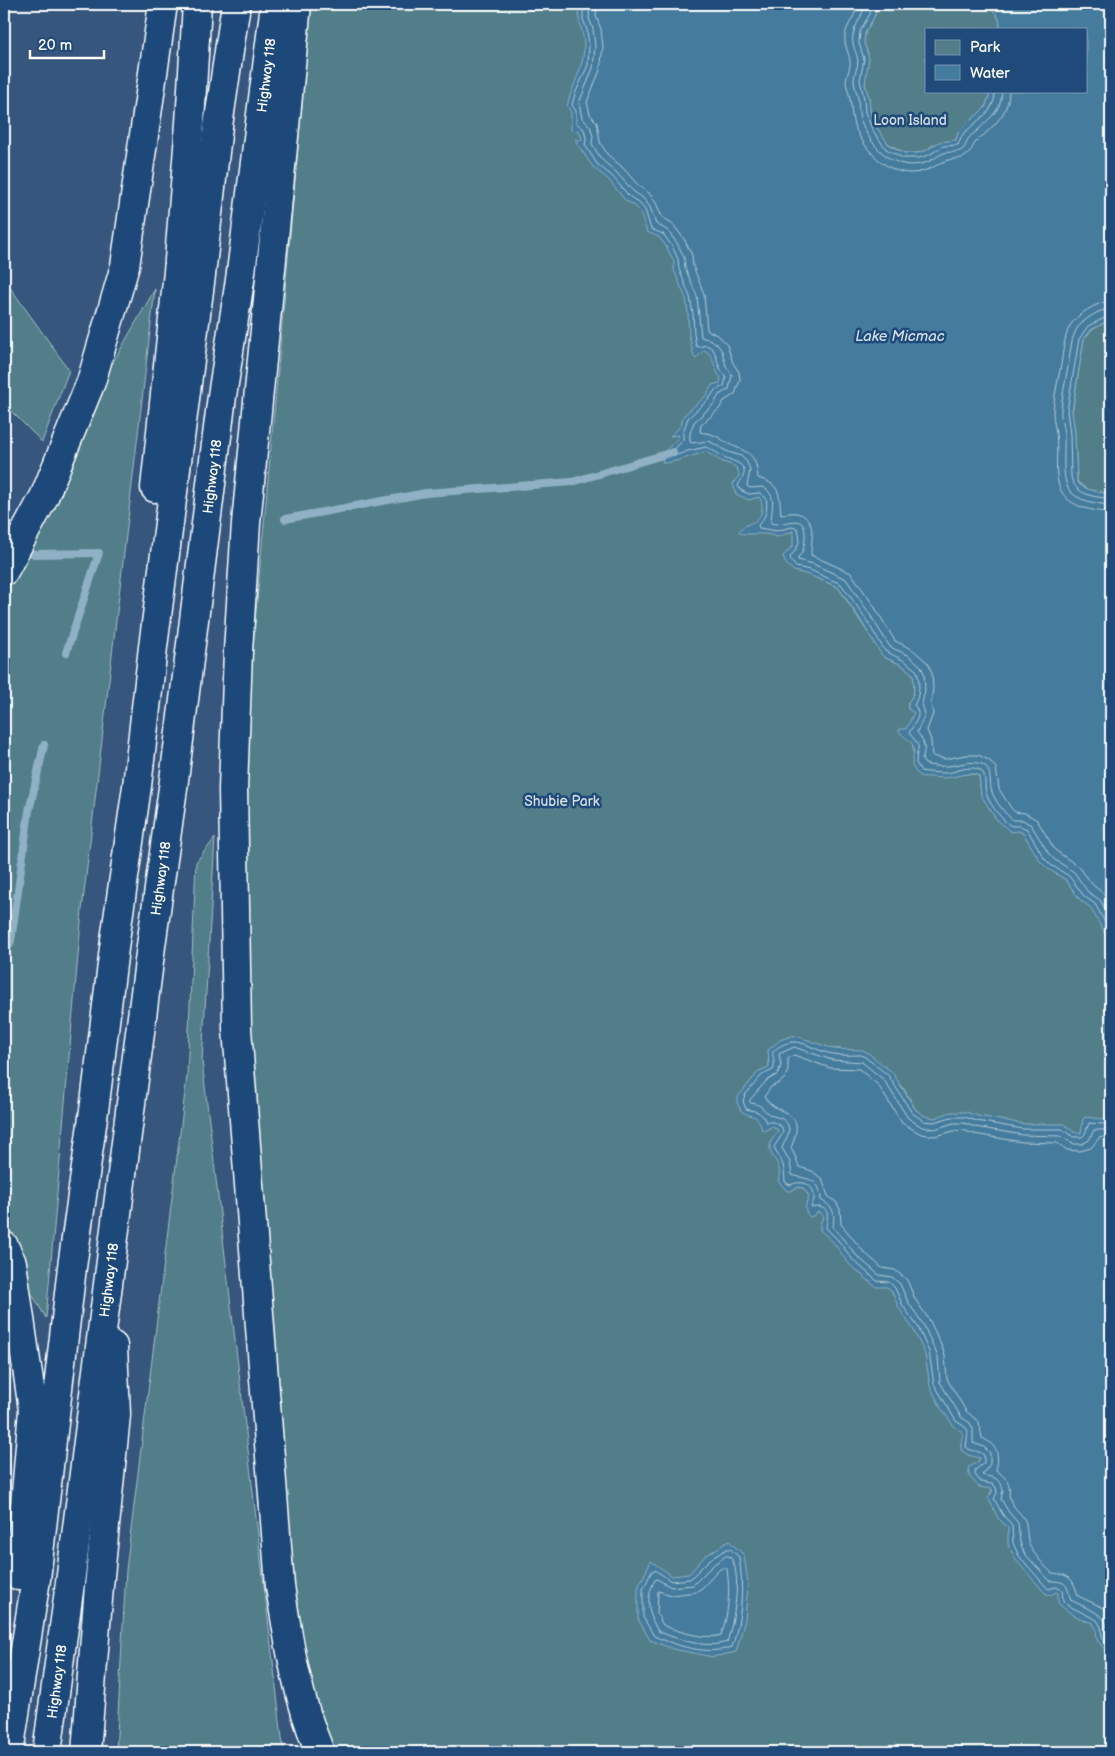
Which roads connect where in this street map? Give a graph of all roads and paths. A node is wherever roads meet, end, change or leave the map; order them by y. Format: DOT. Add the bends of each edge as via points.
graph roads {
  1 [pos="163,4"];
  2 [pos="197,4"];
  3 [pos="236,4"];
  4 [pos="275,4"];
  5 [pos="297,4"];
  6 [pos="4,571"];
  7 [pos="95,1103"];
  8 [pos="4,1246"];
  9 [pos="109,1269"];
  10 [pos="5,1752"];
  11 [pos="9,1752"];
  12 [pos="46,1752"];
  13 [pos="86,1752"];
  14 [pos="320,1752"];
  1 -- 6 [label="highway" via="125,266 91,382 44,497"];
  2 -- 7 [label="highway" via="178,272 122,785 99,938"];
  3 -- 7 [label="highway"];
  4 -- 9 [label="highway, Highway 118"];
  5 -- 14 [label="highway" via="246,524 233,798 237,1029 280,1586 290,1656"];
  7 -- 11 [label="highway" via="72,1267 36,1579"];
  8 -- 10 [label="highway" via="12,1263 32,1410"];
  9 -- 12 [label="highway, Highway 118"];
  9 -- 13 [label="highway" via="116,1415"];
}
